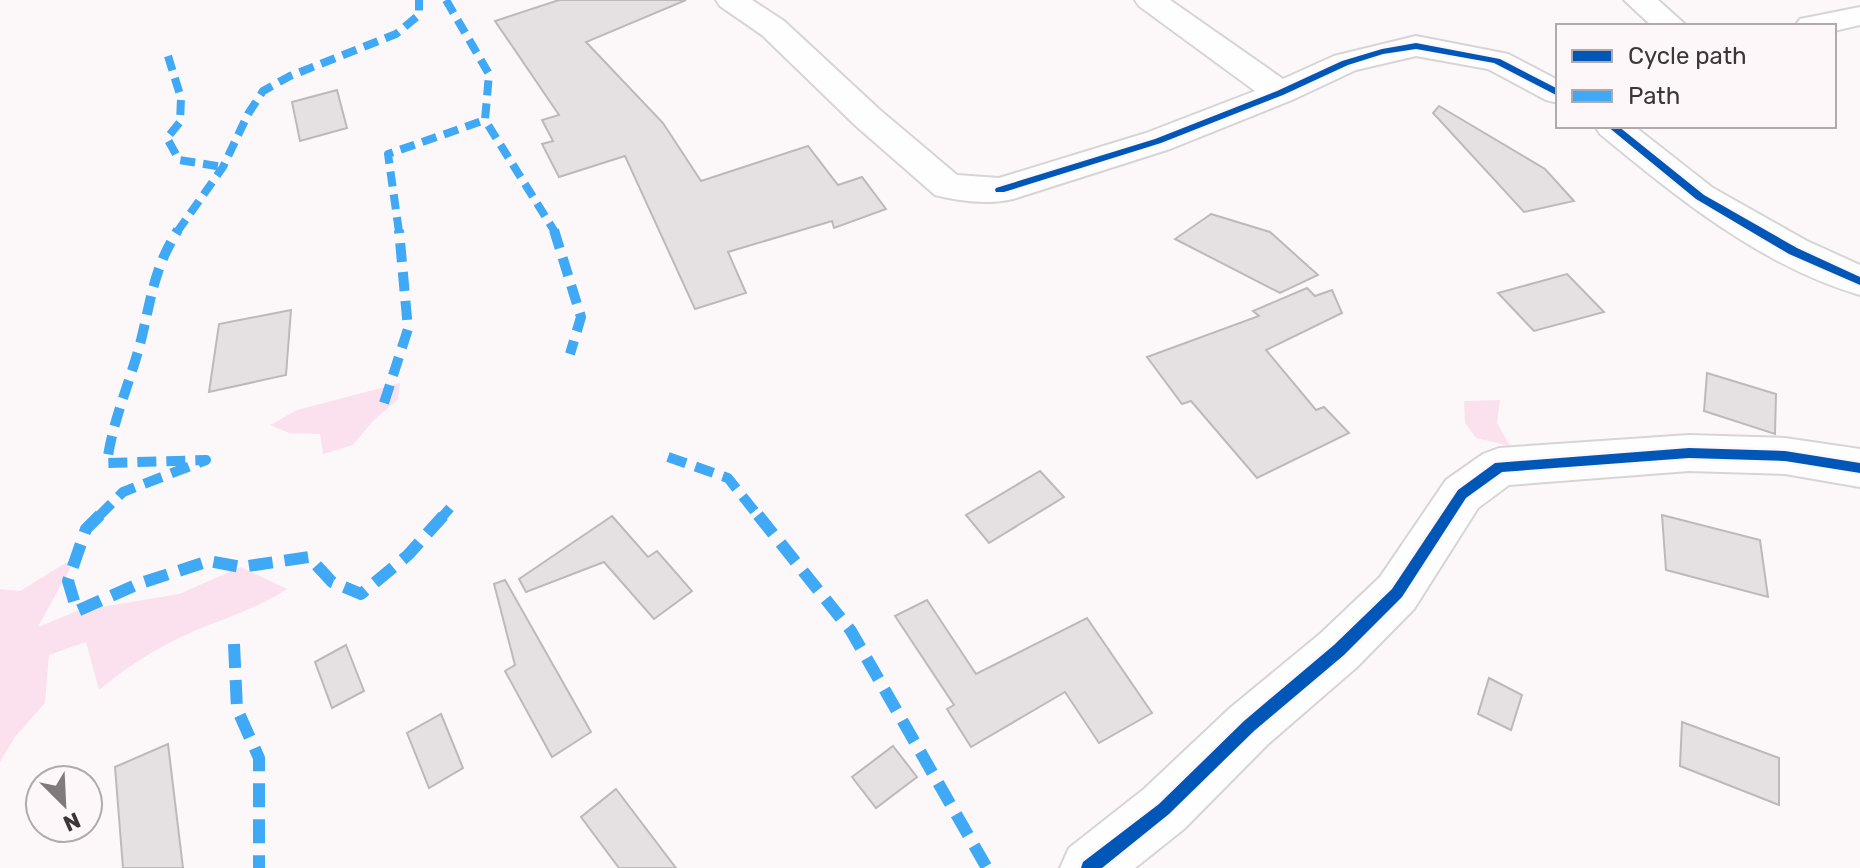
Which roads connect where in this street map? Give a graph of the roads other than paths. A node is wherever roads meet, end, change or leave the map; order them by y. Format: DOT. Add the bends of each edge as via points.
graph roads {
  1 [pos="731,0"];
  2 [pos="1150,0"];
  3 [pos="1639,0"];
  4 [pos="1860,16"];
  5 [pos="1669,24"];
  6 [pos="1821,24"];
  7 [pos="1556,92"];
  8 [pos="1280,93"];
  9 [pos="1614,128"];
  10 [pos="1860,281"];
  11 [pos="1860,468"];
  12 [pos="1089,868"];
  1 -- 8 [label="street" via="773,28 948,186 1000,190 1158,141"];
  2 -- 8 [label="street"];
  3 -- 5 [label="street"];
  4 -- 6 [label="street"];
  7 -- 8 [label="street" via="1497,61 1416,46 1345,63"];
  9 -- 10 [label="street" via="1700,197 1793,251"];
  11 -- 12 [label="street" via="1785,456 1689,453 1499,467 1462,494 1397,593 1339,650 1249,726 1164,809"];
}
